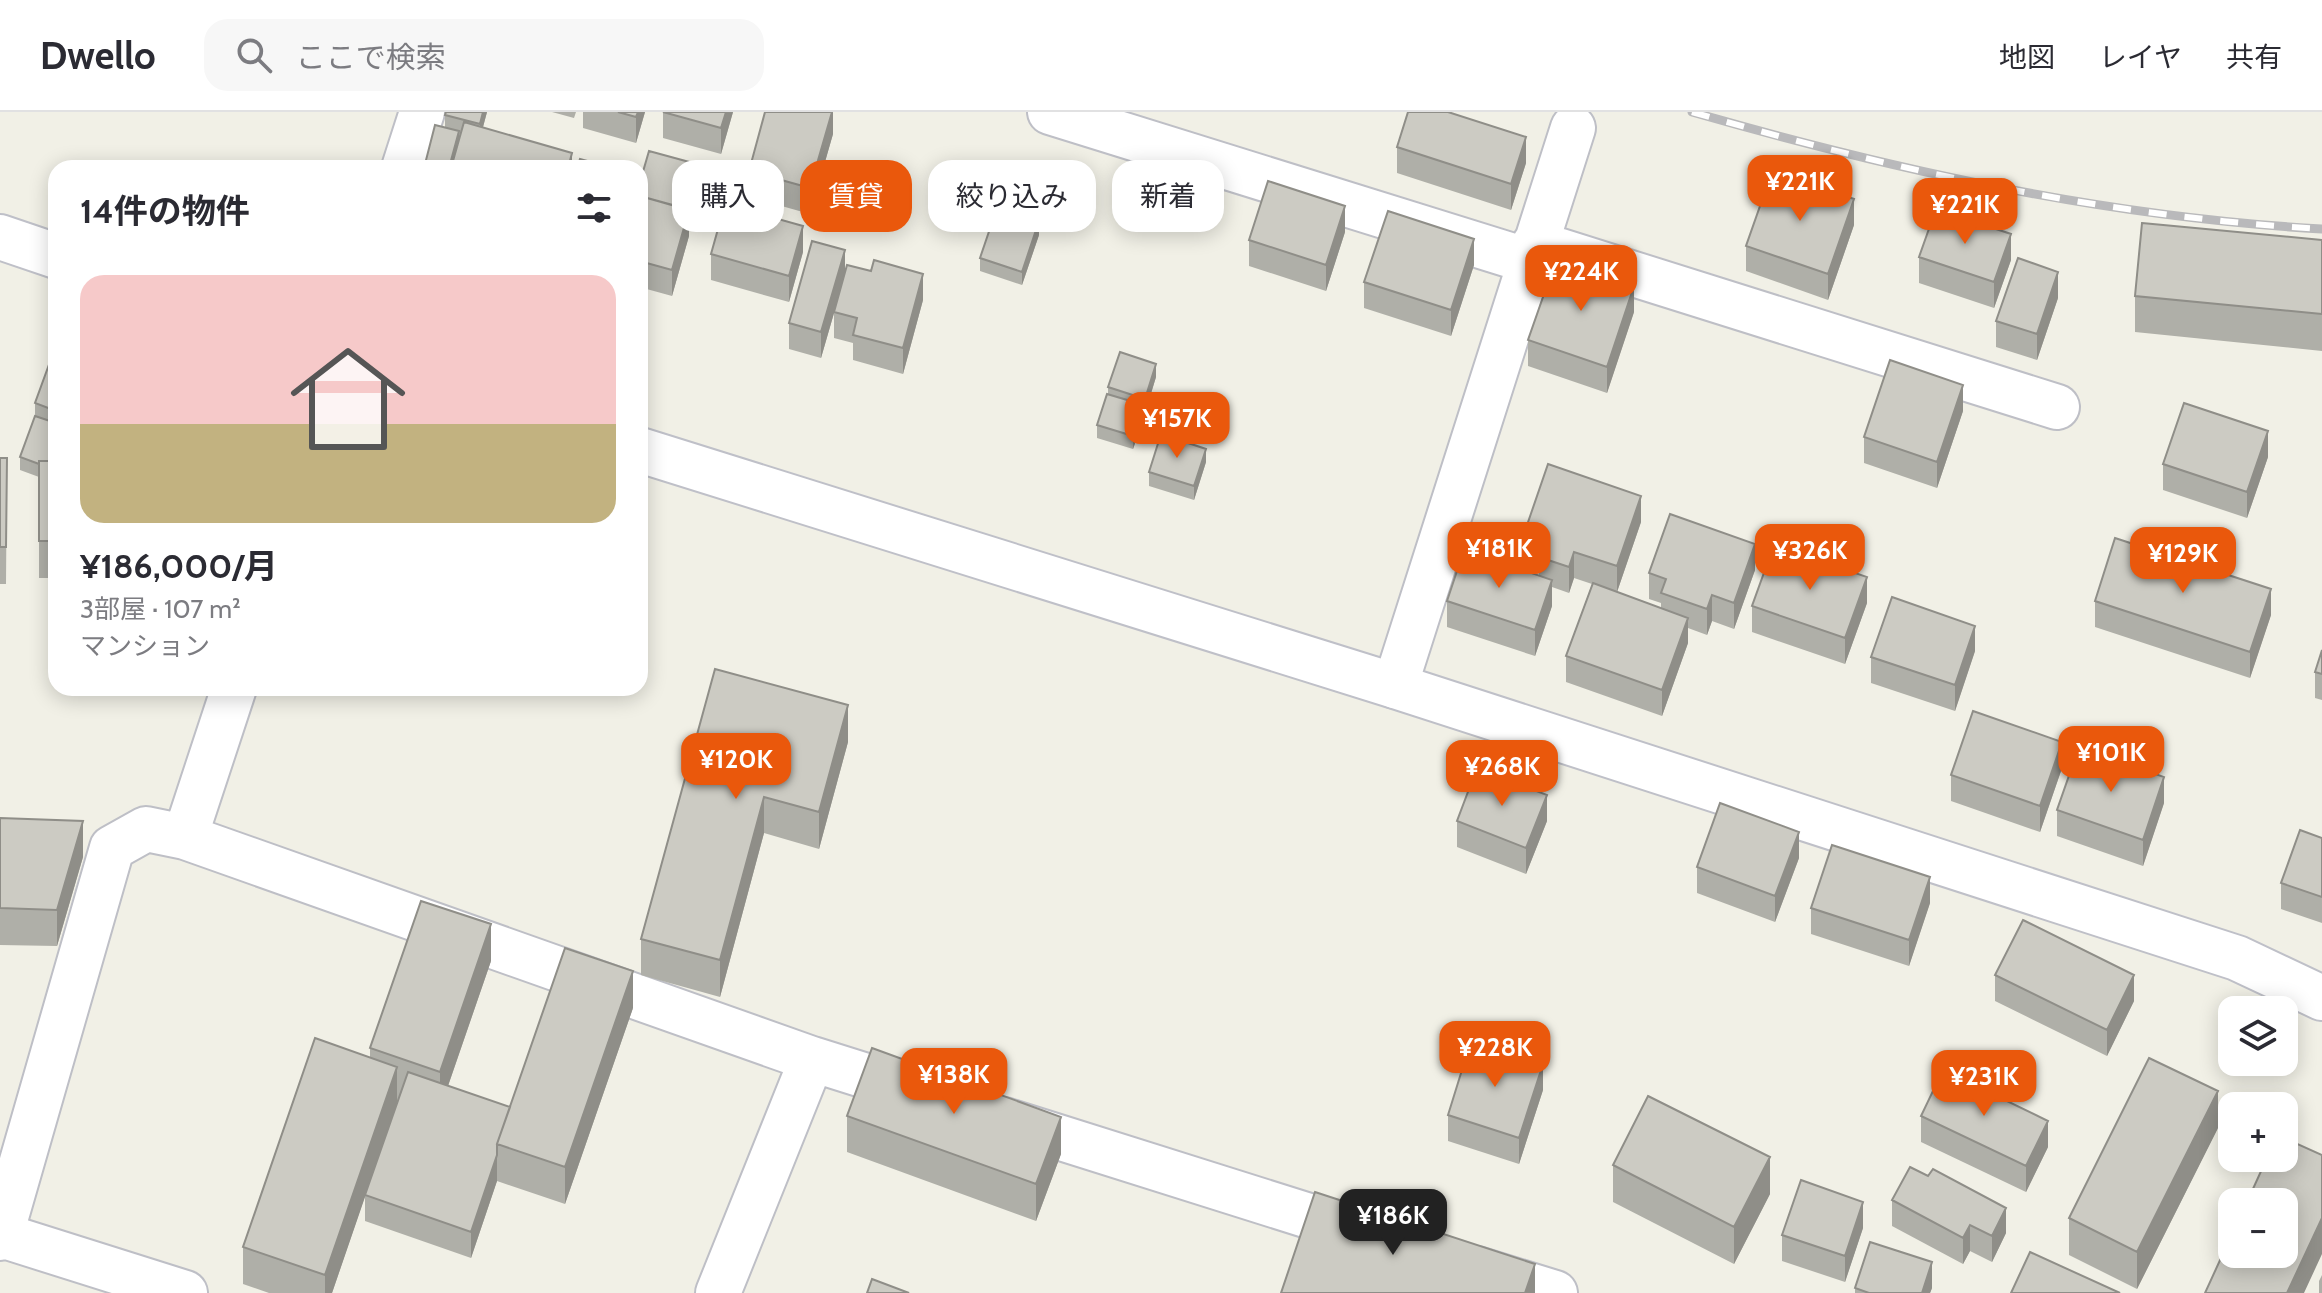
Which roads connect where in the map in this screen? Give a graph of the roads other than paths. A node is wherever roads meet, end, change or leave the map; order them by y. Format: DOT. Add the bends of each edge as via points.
graph roads {
  1 [pos="422,112"];
  2 [pos="1050,112"];
  3 [pos="1573,128"];
  4 [pos="407,160"];
  5 [pos="0,237"];
  6 [pos="1532,252"];
  7 [pos="48,253"];
  8 [pos="2057,407"];
  9 [pos="648,453"];
  10 [pos="1395,686"];
  11 [pos="231,696"];
  12 [pos="185,837"];
  13 [pos="2322,998"];
  14 [pos="812,1059"];
  15 [pos="0,1236"];
  16 [pos="185,1293"];
  17 [pos="718,1293"];
  18 [pos="1555,1293"];
  1 -- 4 [label="street"];
  2 -- 6 [label="street"];
  3 -- 6 [label="street"];
  5 -- 7 [label="street"];
  6 -- 8 [label="street"];
  6 -- 10 [label="street"];
  9 -- 10 [label="street"];
  10 -- 13 [label="street" via="2237,958"];
  11 -- 12 [label="street"];
  12 -- 14 [label="street"];
  12 -- 15 [label="street" via="146,829 112,848"];
  14 -- 17 [label="street"];
  14 -- 18 [label="street"];
  15 -- 16 [label="street"];
}
